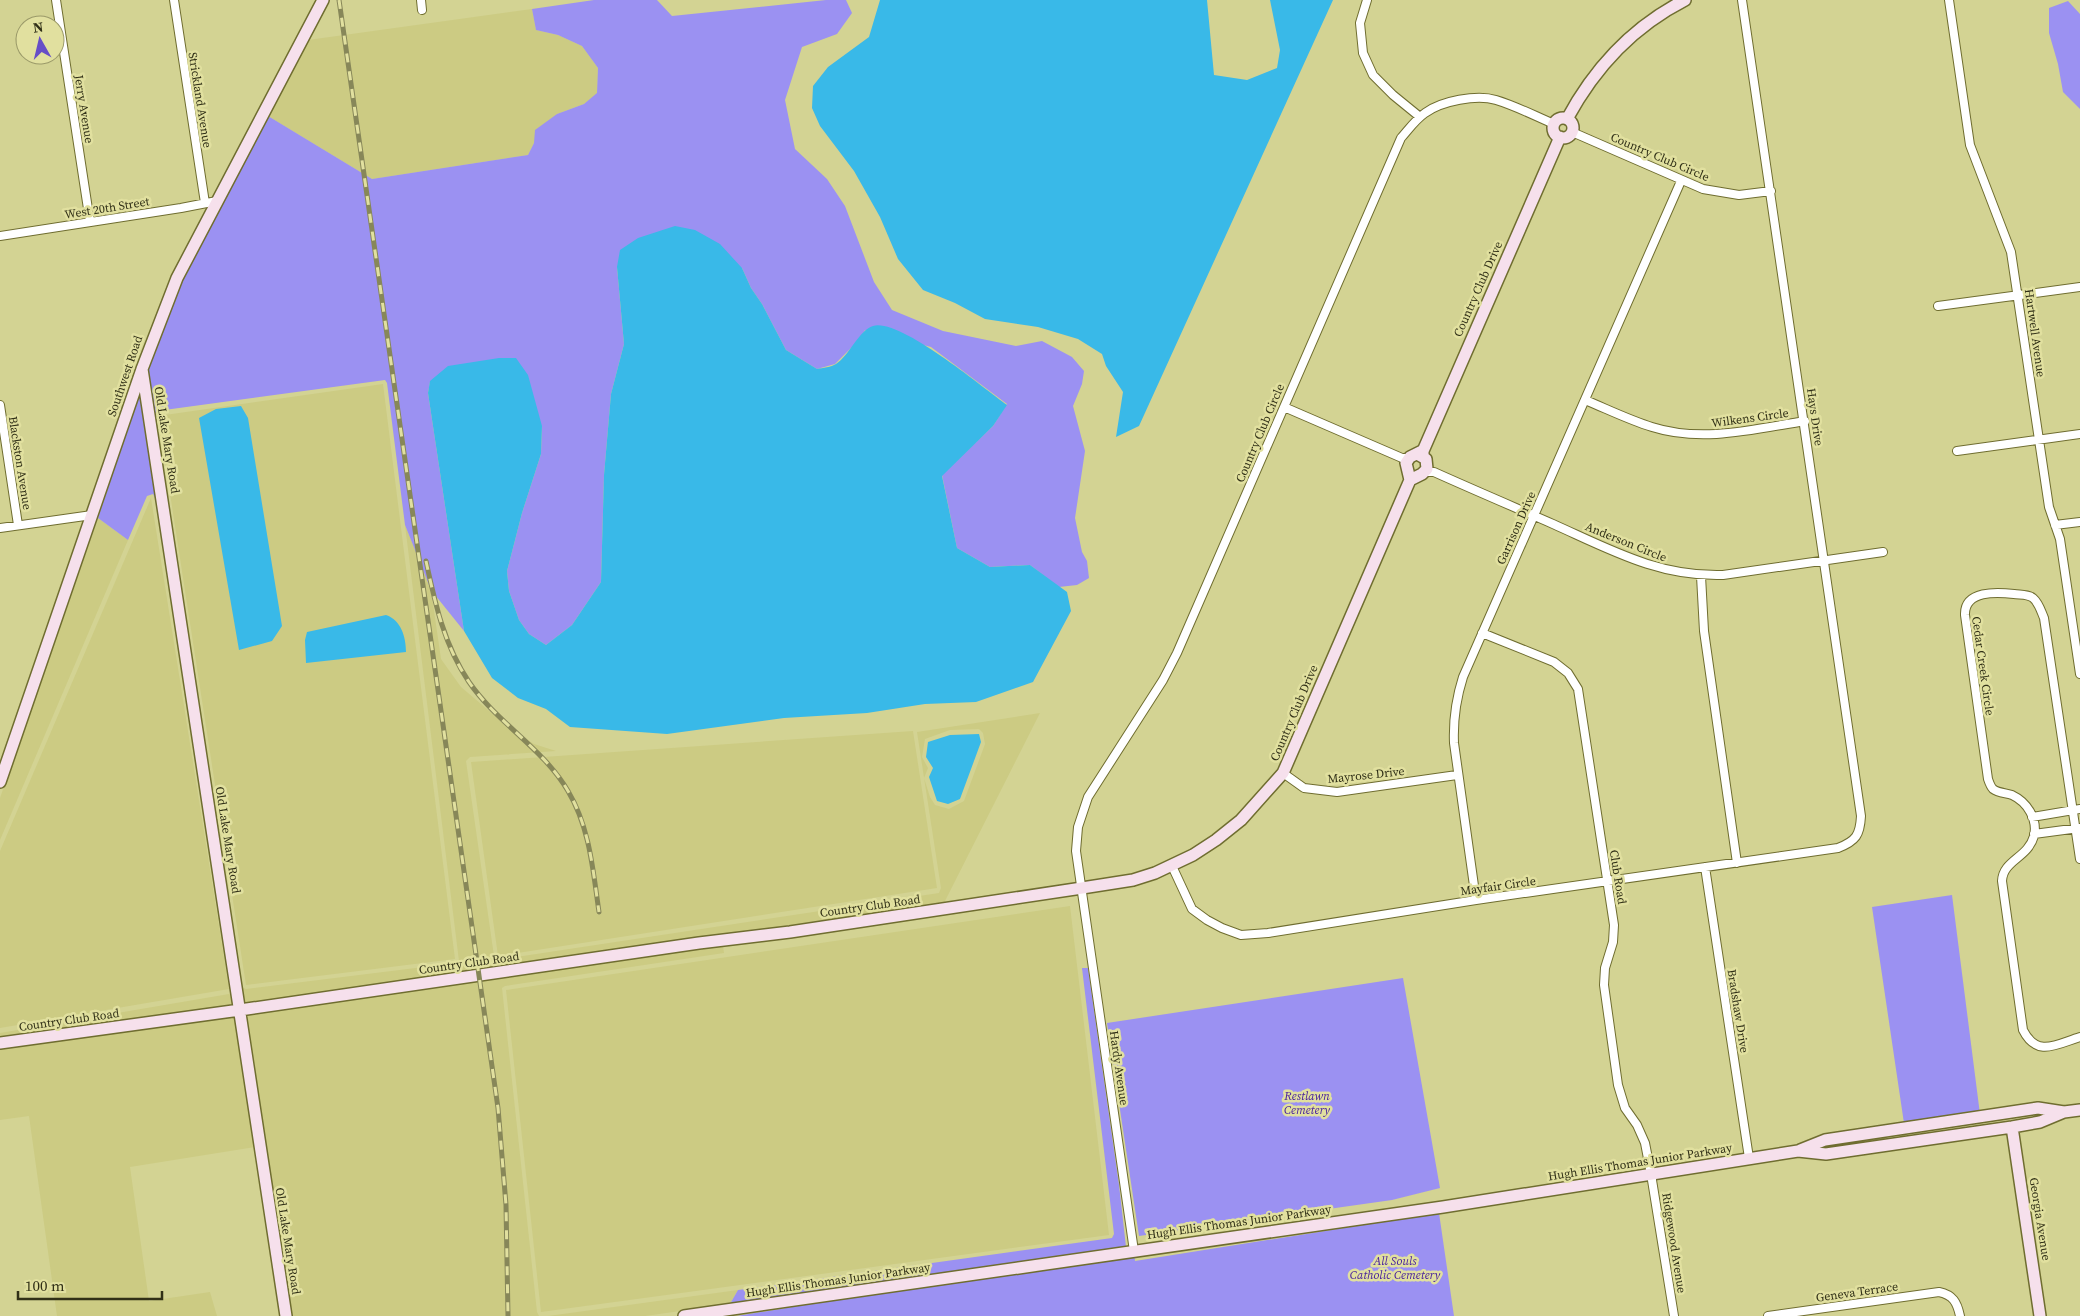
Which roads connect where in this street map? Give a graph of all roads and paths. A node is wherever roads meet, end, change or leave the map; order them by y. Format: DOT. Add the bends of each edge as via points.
graph roads {
  1 [pos="56,0"];
  2 [pos="174,0"];
  3 [pos="323,0"];
  4 [pos="421,0"];
  5 [pos="1367,0"];
  6 [pos="1685,0"];
  7 [pos="1742,0"];
  8 [pos="1949,0"];
  9 [pos="422,10"];
  10 [pos="1420,117"];
  11 [pos="1567,119"];
  12 [pos="1554,124"];
  13 [pos="1572,132"];
  14 [pos="1560,137"];
  15 [pos="1681,181"];
  16 [pos="1771,191"];
  17 [pos="217,201"];
  18 [pos="205,203"];
  19 [pos="90,222"];
  20 [pos="0,236"];
  21 [pos="2080,287"];
  22 [pos="2019,294"];
  23 [pos="1938,306"];
  24 [pos="142,369"];
  25 [pos="1585,400"];
  26 [pos="0,404"];
  27 [pos="1284,407"];
  28 [pos="1805,421"];
  29 [pos="2080,434"];
  30 [pos="2039,439"];
  31 [pos="1957,451"];
  32 [pos="1416,465"];
  33 [pos="92,515"];
  34 [pos="1534,516"];
  35 [pos="2080,522"];
  36 [pos="18,525"];
  37 [pos="2055,525"];
  38 [pos="0,528"];
  39 [pos="1884,552"];
  40 [pos="1825,561"];
  41 [pos="1700,576"];
  42 [pos="1482,633"];
  43 [pos="2080,674"];
  44 [pos="1283,773"];
  45 [pos="1457,775"];
  46 [pos="0,782"];
  47 [pos="2076,810"];
  48 [pos="2032,816"];
  49 [pos="2077,828"];
  50 [pos="2034,834"];
  51 [pos="1857,836"];
  52 [pos="2080,859"];
  53 [pos="1738,863"];
  54 [pos="1172,866"];
  55 [pos="1705,867"];
  56 [pos="1608,882"];
  57 [pos="1082,888"];
  58 [pos="1476,900"];
  59 [pos="943,909"];
  60 [pos="240,1010"];
  61 [pos="2080,1037"];
  62 [pos="0,1043"];
  63 [pos="2080,1110"];
  64 [pos="2064,1112"];
  65 [pos="2012,1127"];
  66 [pos="1798,1151"];
  67 [pos="1749,1158"];
  68 [pos="1651,1174"];
  69 [pos="1134,1251"];
  70 [pos="1817,1312"];
  71 [pos="286,1316"];
  72 [pos="684,1316"];
  73 [pos="1674,1316"];
  74 [pos="1768,1316"];
  75 [pos="1960,1316"];
  76 [pos="2040,1316"];
  1 -- 19 [label="street, Jerry Avenue"];
  2 -- 18 [label="street, Strickland Avenue"];
  3 -- 17 [label="street, Southwest Road"];
  4 -- 9 [label="street"];
  5 -- 10 [label="street" via="1360,23 1363,53 1374,75 1393,96"];
  6 -- 11 [label="street" via="1650,20 1619,46 1584,90"];
  7 -- 16 [label="street, Hays Drive"];
  8 -- 22 [label="street, Hartwell Avenue" via="1970,145 2011,252"];
  10 -- 12 [label="street, Country Club Circle" via="1446,103 1468,98 1495,99"];
  10 -- 27 [label="street, Country Club Circle" via="1401,138"];
  11 -- 12 [label="street" via="1560,119"];
  11 -- 13 [label="street" via="1573,126"];
  12 -- 14 [label="street" via="1554,132"];
  13 -- 14 [label="street" via="1568,137"];
  13 -- 15 [label="street, Country Club Circle"];
  14 -- 32 [label="street, Country Club Drive"];
  15 -- 16 [label="street, Country Club Circle" via="1739,195"];
  15 -- 25 [label="street, Garrison Drive"];
  16 -- 28 [label="street, Hays Drive"];
  17 -- 18 [label="street, West 20th Street"];
  17 -- 24 [label="street, Southwest Road" via="177,278"];
  18 -- 19 [label="street, West 20th Street"];
  19 -- 20 [label="street, West 20th Street"];
  21 -- 22 [label="street"];
  22 -- 23 [label="street"];
  22 -- 30 [label="street, Hartwell Avenue"];
  24 -- 33 [label="street, Southwest Road"];
  24 -- 60 [label="street, Old Lake Mary Road"];
  25 -- 28 [label="street, Wilkens Circle" via="1653,428 1678,433 1707,435"];
  25 -- 34 [label="street, Garrison Drive"];
  26 -- 36 [label="street, Blackston Avenue"];
  27 -- 32 [label="street, Anderson Circle"];
  27 -- 57 [label="street, Country Club Circle" via="1177,653 1088,797 1078,827 1076,851"];
  28 -- 40 [label="street, Hays Drive"];
  29 -- 30 [label="street"];
  30 -- 31 [label="street"];
  30 -- 37 [label="street, Hartwell Avenue" via="2049,507"];
  32 -- 34 [label="street, Anderson Circle"];
  32 -- 44 [label="street, Country Club Drive"];
  33 -- 36 [label="street"];
  33 -- 46 [label="street, Southwest Road"];
  34 -- 41 [label="street, Anderson Circle" via="1633,559 1666,570"];
  34 -- 42 [label="street, Garrison Drive"];
  35 -- 37 [label="street"];
  36 -- 38 [label="street"];
  37 -- 43 [label="street, Hartwell Avenue" via="2060,539"];
  39 -- 40 [label="street, Anderson Circle"];
  40 -- 41 [label="street, Anderson Circle"];
  40 -- 51 [label="street, Hays Drive" via="1861,816"];
  41 -- 53 [label="street" via="1704,631"];
  42 -- 45 [label="street, Garrison Drive" via="1456,699 1453,723"];
  42 -- 56 [label="street, Club Road" via="1554,662 1568,673 1578,689"];
  44 -- 45 [label="street, Mayrose Drive" via="1304,788 1338,792"];
  44 -- 54 [label="street, Country Club Drive" via="1241,820 1216,840"];
  45 -- 58 [label="street, Garrison Drive"];
  47 -- 48 [label="street"];
  47 -- 48 [label="street, Cedar Creek Circle" via="2044,618 2031,596 1994,592 1980,595 1964,608 1988,779 1993,789 2023,801"];
  47 -- 49 [label="street, Cedar Creek Circle"];
  48 -- 50 [label="street"];
  49 -- 50 [label="street"];
  49 -- 52 [label="street, Cedar Creek Circle"];
  50 -- 61 [label="street" via="2024,854 2005,868 2002,881 2023,1030 2038,1047"];
  51 -- 53 [label="street, Mayfair Circle" via="1838,848"];
  53 -- 55 [label="street, Mayfair Circle"];
  54 -- 57 [label="street, Country Club Drive" via="1133,880"];
  54 -- 58 [label="street, Mayfair Circle" via="1192,909 1214,924 1241,935"];
  55 -- 56 [label="street, Mayfair Circle"];
  55 -- 67 [label="street, Bradshaw Drive"];
  56 -- 58 [label="street, Mayfair Circle"];
  56 -- 68 [label="street, Club Road" via="1614,925 1604,985 1618,1085 1625,1108 1644,1143"];
  57 -- 59 [label="street, Country Club Drive"];
  57 -- 69 [label="street, Hardy Avenue"];
  59 -- 60 [label="street, Country Club Road"];
  60 -- 62 [label="street, Country Club Road"];
  60 -- 71 [label="street, Old Lake Mary Road"];
  63 -- 64 [label="street, Hugh Ellis Thomas Junior Parkway"];
  64 -- 65 [label="street, Hugh Ellis Thomas Junior Parkway" via="2040,1122"];
  64 -- 66 [label="street, Hugh Ellis Thomas Junior Parkway" via="2038,1108 1962,1119 1825,1140"];
  65 -- 66 [label="street, Hugh Ellis Thomas Junior Parkway" via="1826,1154"];
  65 -- 76 [label="street, Georgia Avenue"];
  66 -- 67 [label="street, Hugh Ellis Thomas Junior Parkway"];
  67 -- 68 [label="street, Hugh Ellis Thomas Junior Parkway"];
  68 -- 69 [label="street, Hugh Ellis Thomas Junior Parkway"];
  68 -- 73 [label="street, Ridgewood Avenue"];
  69 -- 72 [label="street, Hugh Ellis Thomas Junior Parkway"];
  70 -- 74 [label="street, Geneva Terrace"];
  70 -- 75 [label="street, Geneva Terrace" via="1938,1292 1950,1295 1958,1305"];
}
